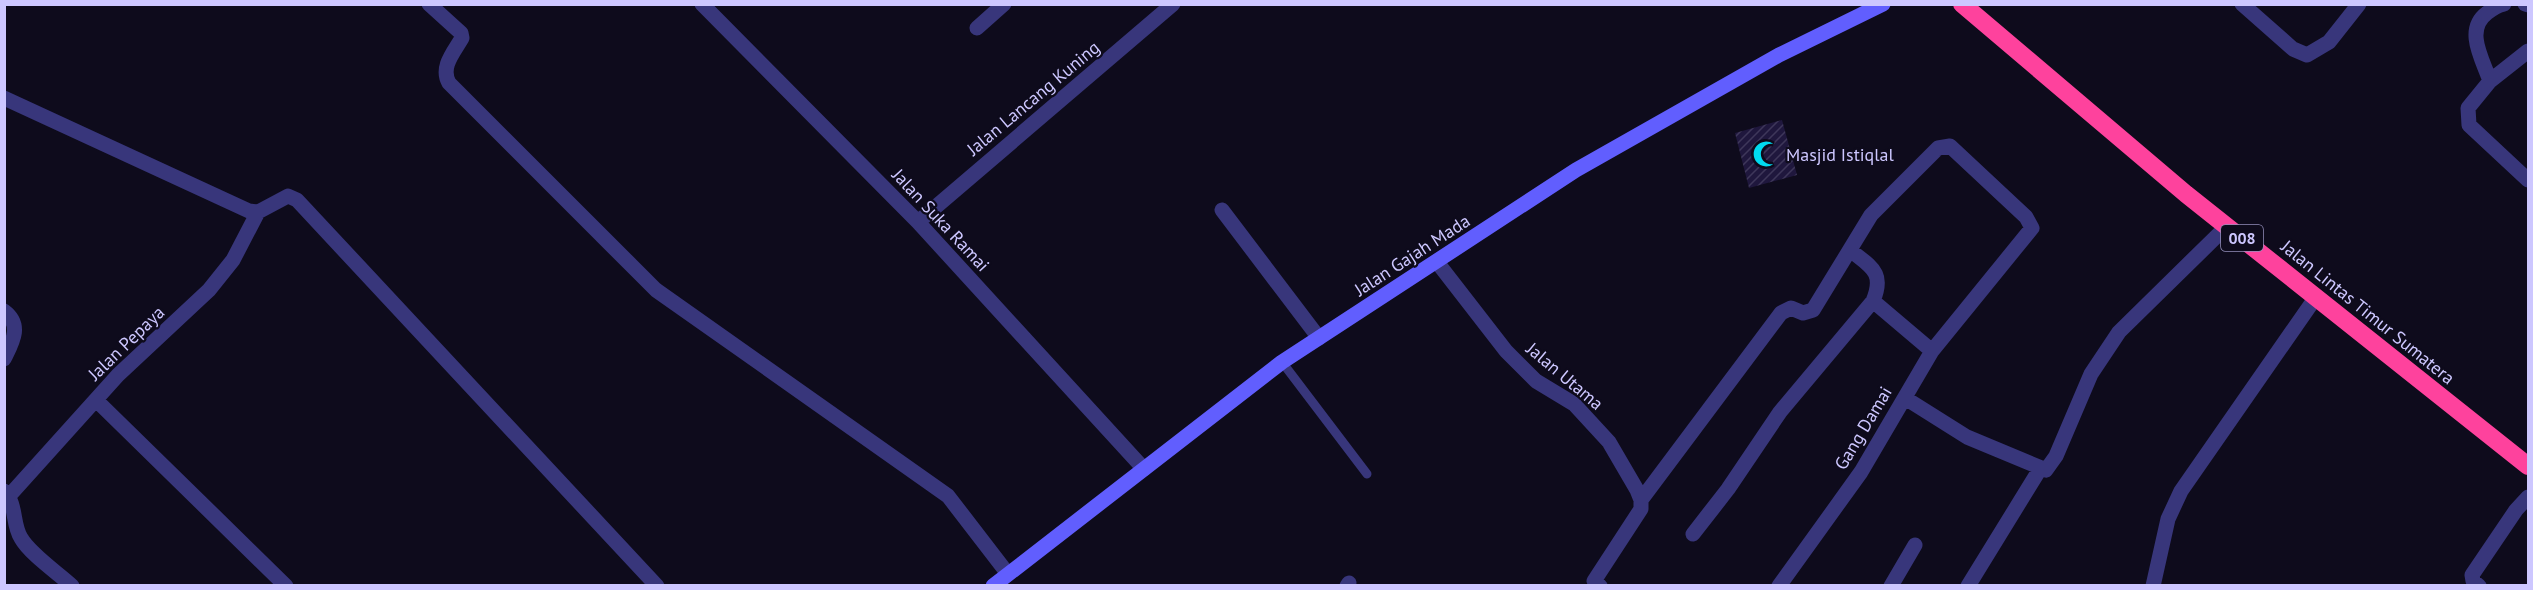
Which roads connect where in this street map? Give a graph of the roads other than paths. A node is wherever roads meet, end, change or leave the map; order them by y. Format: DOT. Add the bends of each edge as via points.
graph roads {
  1 [pos="429,4"];
  2 [pos="702,4"];
  3 [pos="1004,4"];
  4 [pos="1173,4"];
  5 [pos="1883,4"];
  6 [pos="1962,4"];
  7 [pos="2242,4"];
  8 [pos="2359,4"];
  9 [pos="2504,4"];
  10 [pos="978,28"];
  11 [pos="2529,51"];
  12 [pos="2490,81"];
  13 [pos="4,98"];
  14 [pos="2529,180"];
  15 [pos="1222,210"];
  16 [pos="258,212"];
  17 [pos="918,222"];
  18 [pos="2227,226"];
  19 [pos="1850,250"];
  20 [pos="1437,262"];
  21 [pos="2316,297"];
  22 [pos="1873,301"];
  23 [pos="4,311"];
  24 [pos="1320,338"];
  25 [pos="1932,351"];
  26 [pos="4,359"];
  27 [pos="1282,362"];
  28 [pos="1905,398"];
  29 [pos="96,400"];
  30 [pos="2529,466"];
  31 [pos="1144,468"];
  32 [pos="2040,469"];
  33 [pos="1367,474"];
  34 [pos="7,493"];
  35 [pos="2529,497"];
  36 [pos="1641,500"];
  37 [pos="1693,534"];
  38 [pos="1916,545"];
  39 [pos="1008,574"];
  40 [pos="1595,584"];
  41 [pos="72,585"];
  42 [pos="286,585"];
  43 [pos="657,585"];
  44 [pos="993,585"];
  45 [pos="1779,585"];
  46 [pos="1891,585"];
  47 [pos="1968,585"];
  48 [pos="2153,585"];
  49 [pos="2479,585"];
  1 -- 39 [label="street" via="461,33 446,66 449,83 614,250 656,290 948,496"];
  2 -- 17 [label="street, Jalan Suka Ramai"];
  3 -- 10 [label="street"];
  4 -- 17 [label="street, Jalan Lancang Kuning"];
  5 -- 20 [label="street, Jalan Gajah Mada" via="1779,55 1576,170"];
  6 -- 18 [label="highway, Jalan Lintas Timur Sumatera / 008"];
  7 -- 8 [label="street" via="2293,49 2307,55 2329,42"];
  9 -- 12 [label="street" via="2483,16 2476,28 2476,44"];
  11 -- 12 [label="street"];
  12 -- 14 [label="street" via="2468,108 2469,125"];
  13 -- 16 [label="street"];
  15 -- 24 [label="street"];
  16 -- 29 [label="street, Jalan Pepaya" via="233,260 209,290"];
  16 -- 43 [label="street" via="288,196 297,201"];
  17 -- 31 [label="street, Jalan Suka Ramai"];
  18 -- 21 [label="highway, Jalan Lintas Timur Sumatera / 008"];
  18 -- 32 [label="street" via="2120,332 2091,374 2050,466"];
  19 -- 22 [label="street" via="1876,273 1879,288"];
  19 -- 25 [label="street, Gang Damai" via="1871,215 1945,145 1958,151 2031,223 2029,232"];
  19 -- 36 [label="street" via="1813,310 1803,313 1791,308 1781,313"];
  20 -- 24 [label="street, Jalan Gajah Mada"];
  20 -- 36 [label="street, Jalan Utama" via="1506,351 1536,381 1574,404 1610,442"];
  21 -- 30 [label="highway, Jalan Lintas Timur Sumatera / 008"];
  21 -- 48 [label="street" via="2181,491 2169,519"];
  22 -- 25 [label="street"];
  22 -- 37 [label="street" via="1780,412"];
  23 -- 26 [label="street" via="15,326 16,335"];
  24 -- 27 [label="street, Jalan Gajah Mada"];
  25 -- 28 [label="street, Gang Damai"];
  27 -- 31 [label="street, Jalan Gajah Mada"];
  27 -- 33 [label="lane"];
  28 -- 32 [label="street" via="1967,437"];
  28 -- 45 [label="street, Gang Damai" via="1861,472"];
  29 -- 34 [label="street, Jalan Pepaya"];
  29 -- 42 [label="street"];
  31 -- 39 [label="street, Jalan Gajah Mada"];
  32 -- 47 [label="street"];
  34 -- 41 [label="street" via="22,541"];
  35 -- 49 [label="street" via="2472,575"];
  36 -- 40 [label="street" via="1636,518"];
  38 -- 46 [label="street"];
  39 -- 44 [label="street, Jalan Gajah Mada"];
}
